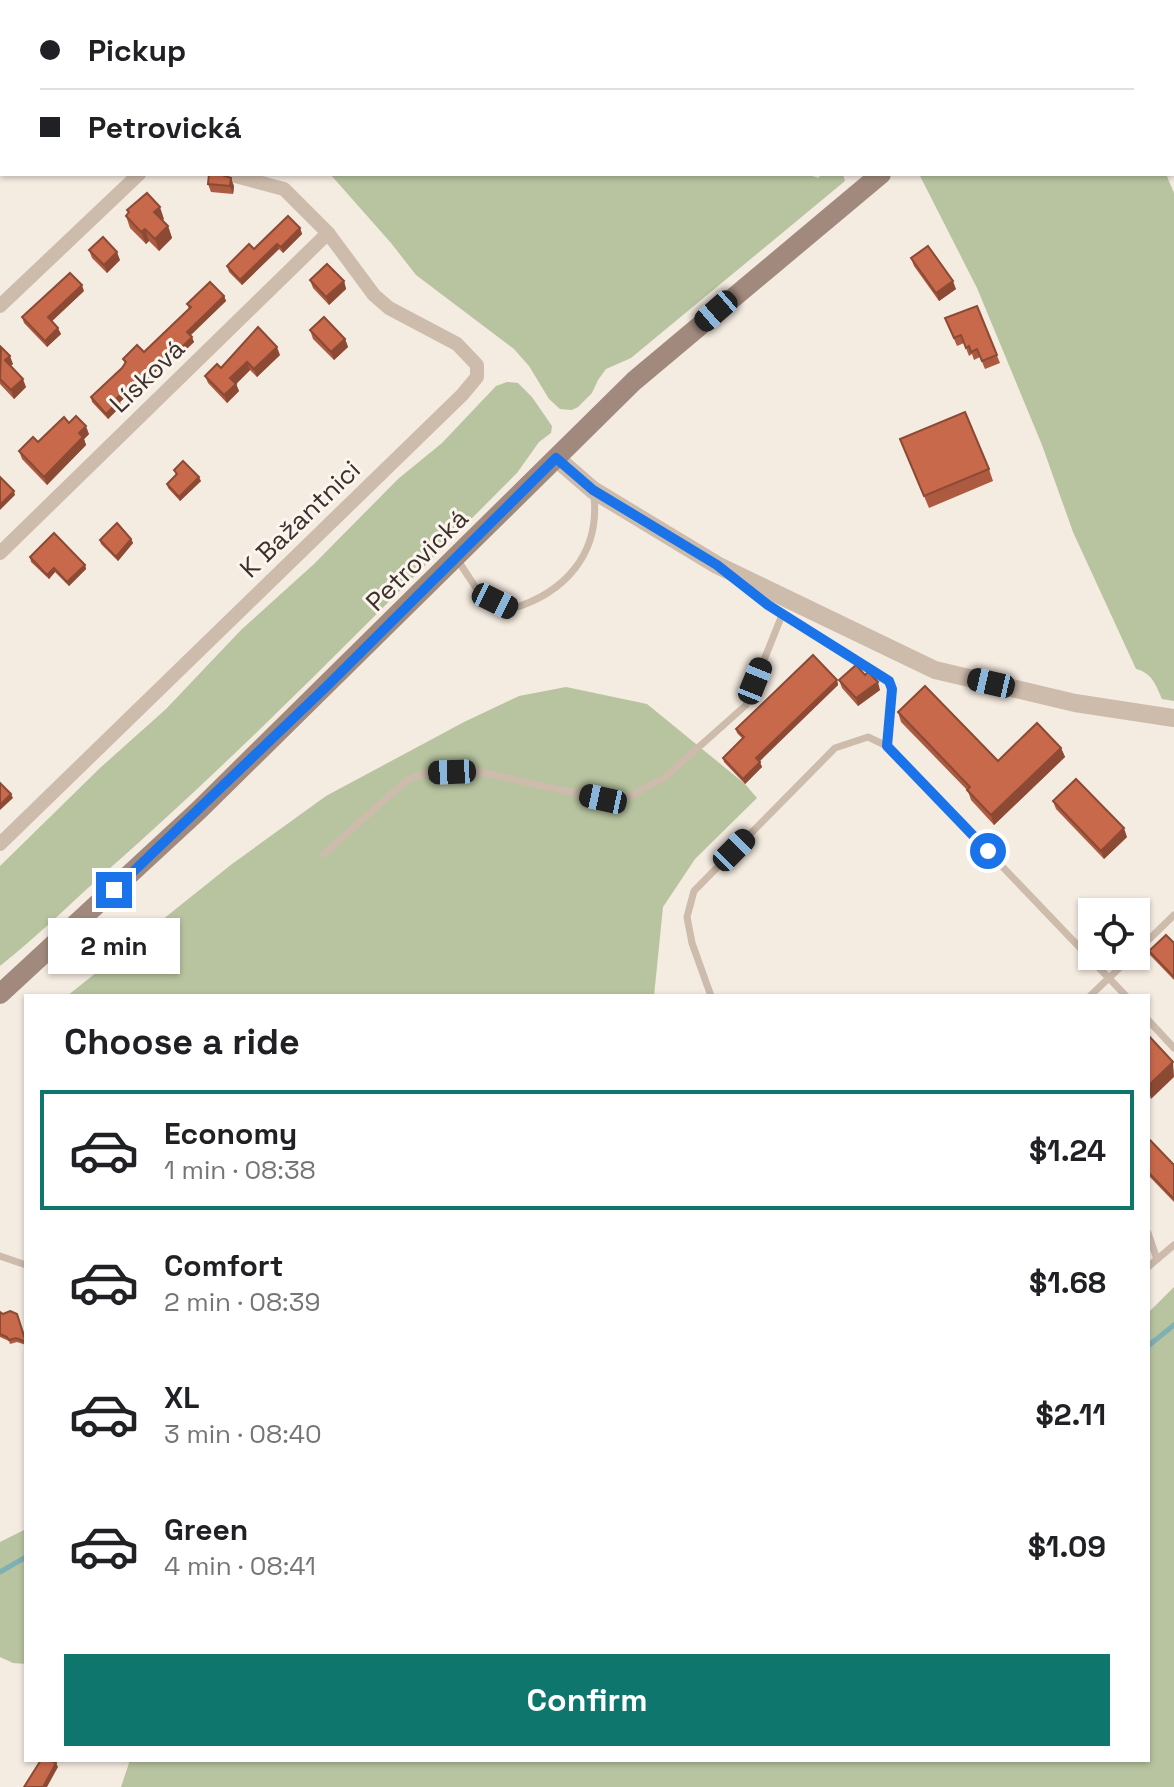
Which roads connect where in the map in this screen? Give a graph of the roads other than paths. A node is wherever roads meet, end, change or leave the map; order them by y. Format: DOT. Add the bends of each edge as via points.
graph roads {
  1 [pos="137,176"];
  2 [pos="235,176"];
  3 [pos="879,176"];
  4 [pos="328,233"];
  5 [pos="0,306"];
  6 [pos="556,458"];
  7 [pos="593,490"];
  8 [pos="0,553"];
  9 [pos="456,557"];
  10 [pos="717,565"];
  11 [pos="782,615"];
  12 [pos="1174,718"];
  13 [pos="887,746"];
  14 [pos="0,844"];
  15 [pos="324,854"];
  16 [pos="1174,915"];
  17 [pos="1150,938"];
  18 [pos="1117,970"];
  19 [pos="1109,978"];
  20 [pos="0,994"];
  21 [pos="710,994"];
  22 [pos="1092,994"];
  23 [pos="1124,994"];
  24 [pos="1150,1022"];
  25 [pos="1174,1048"];
  26 [pos="1150,1239"];
  27 [pos="1174,1245"];
  28 [pos="0,1256"];
  29 [pos="1157,1259"];
  30 [pos="24,1264"];
  31 [pos="1150,1265"];
  1 -- 5 [label="street"];
  2 -- 4 [label="street, K Bažantnici" via="284,189"];
  3 -- 6 [label="main road, Petrovická" via="634,381"];
  4 -- 8 [label="street, Lísková"];
  4 -- 14 [label="street, K Bažantnici" via="374,295 457,344 477,365 477,377"];
  6 -- 7 [label="street"];
  6 -- 9 [label="main road, Petrovická"];
  7 -- 9 [label="lane" via="596,518 590,546 577,565 535,602 511,609 480,594"];
  7 -- 10 [label="street"];
  9 -- 20 [label="main road, Petrovická" via="198,811"];
  10 -- 11 [label="lane"];
  10 -- 12 [label="street" via="935,670 1075,703"];
  11 -- 13 [label="lane" via="889,681"];
  11 -- 15 [label="lane" via="746,705 664,778 630,796 603,799 475,771 429,772 407,780"];
  13 -- 19 [label="lane"];
  13 -- 21 [label="lane" via="868,737 835,748 694,891 687,917"];
  16 -- 17 [label="lane"];
  18 -- 19 [label="lane"];
  19 -- 22 [label="lane"];
  19 -- 23 [label="lane"];
  24 -- 25 [label="lane"];
  26 -- 29 [label="lane"];
  27 -- 29 [label="lane"];
  28 -- 30 [label="lane"];
  29 -- 31 [label="lane"];
}
